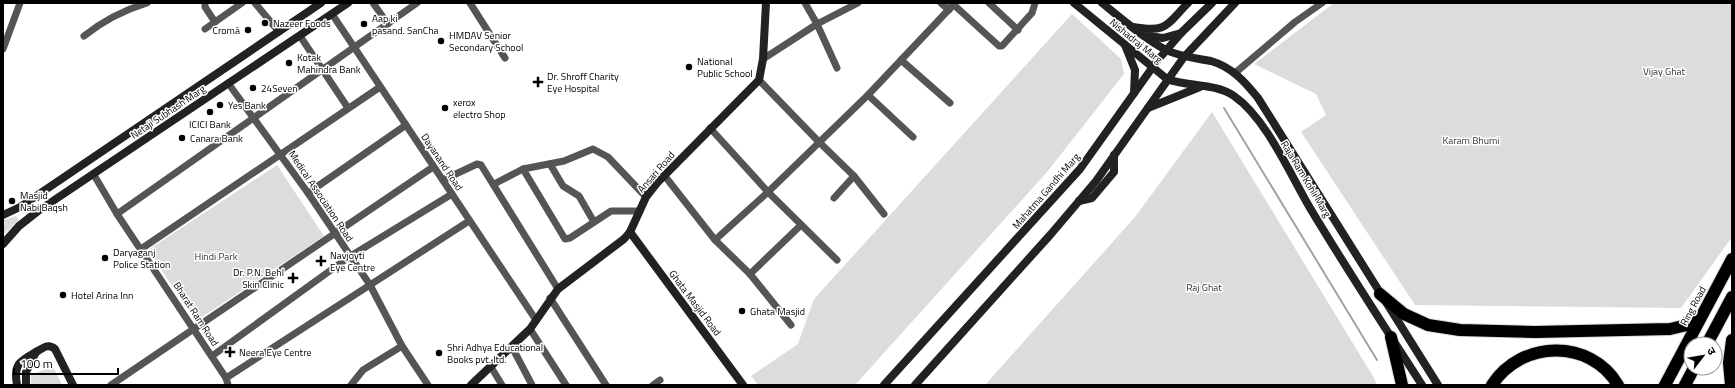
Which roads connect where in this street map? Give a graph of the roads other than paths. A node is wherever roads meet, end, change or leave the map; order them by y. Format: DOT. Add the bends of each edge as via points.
graph roads {
  1 [pos="20,3"];
  2 [pos="147,3"];
  3 [pos="205,3"];
  4 [pos="242,3"];
  5 [pos="255,3"];
  6 [pos="322,3"];
  7 [pos="348,3"];
  8 [pos="373,3"];
  9 [pos="418,3"];
  10 [pos="470,3"];
  11 [pos="766,3"];
  12 [pos="806,3"];
  13 [pos="858,3"];
  14 [pos="941,3"];
  15 [pos="989,3"];
  16 [pos="1035,3"];
  17 [pos="1074,3"];
  18 [pos="1102,3"];
  19 [pos="1188,3"];
  20 [pos="1212,3"];
  21 [pos="1235,3"];
  22 [pos="1322,3"];
  23 [pos="953,6"];
  24 [pos="332,14"];
  25 [pos="215,22"];
  26 [pos="388,24"];
  27 [pos="817,24"];
  28 [pos="1132,27"];
  29 [pos="1164,27"];
  30 [pos="205,29"];
  31 [pos="1018,30"];
  32 [pos="279,32"];
  33 [pos="1182,32"];
  34 [pos="1143,35"];
  35 [pos="84,36"];
  36 [pos="300,36"];
  37 [pos="1156,38"];
  38 [pos="1125,45"];
  39 [pos="354,48"];
  40 [pos="3,49"];
  41 [pos="1166,50"];
  42 [pos="1184,57"];
  43 [pos="505,58"];
  44 [pos="763,59"];
  45 [pos="901,60"];
  46 [pos="1152,67"];
  47 [pos="837,68"];
  48 [pos="323,70"];
  49 [pos="1236,73"];
  50 [pos="1167,79"];
  51 [pos="759,80"];
  52 [pos="228,83"];
  53 [pos="1201,86"];
  54 [pos="380,87"];
  55 [pos="1134,94"];
  56 [pos="868,95"];
  57 [pos="950,103"];
  58 [pos="348,108"];
  59 [pos="1147,108"];
  60 [pos="254,118"];
  61 [pos="406,126"];
  62 [pos="710,128"];
  63 [pos="913,137"];
  64 [pos="819,142"];
  65 [pos="281,155"];
  66 [pos="550,164"];
  67 [pos="433,167"];
  68 [pos="523,169"];
  69 [pos="94,174"];
  70 [pos="664,174"];
  71 [pos="854,176"];
  72 [pos="443,180"];
  73 [pos="494,184"];
  74 [pos="768,192"];
  75 [pos="308,193"];
  76 [pos="452,194"];
  77 [pos="646,197"];
  78 [pos="834,198"];
  79 [pos="640,211"];
  80 [pos="117,214"];
  81 [pos="884,214"];
  82 [pos="3,215"];
  83 [pos="469,221"];
  84 [pos="594,222"];
  85 [pos="801,225"];
  86 [pos="630,232"];
  87 [pos="336,233"];
  88 [pos="715,240"];
  89 [pos="3,244"];
  90 [pos="141,249"];
  91 [pos="349,257"];
  92 [pos="1732,259"];
  93 [pos="837,260"];
  94 [pos="750,274"];
  95 [pos="370,285"];
  96 [pos="558,289"];
  97 [pos="1380,294"];
  98 [pos="1732,297"];
  99 [pos="550,298"];
  100 [pos="1700,318"];
  101 [pos="536,320"];
  102 [pos="791,325"];
  103 [pos="194,329"];
  104 [pos="530,329"];
  105 [pos="1711,336"];
  106 [pos="1391,337"];
  107 [pos="1732,340"];
  108 [pos="402,346"];
  109 [pos="512,347"];
  110 [pos="36,352"];
  111 [pos="212,356"];
  112 [pos="491,367"];
  113 [pos="1690,376"];
  114 [pos="660,380"];
  115 [pos="227,381"];
  116 [pos="18,385"];
  117 [pos="26,385"];
  118 [pos="73,385"];
  119 [pos="111,385"];
  120 [pos="351,385"];
  121 [pos="428,385"];
  122 [pos="471,385"];
  123 [pos="502,385"];
  124 [pos="532,385"];
  125 [pos="566,385"];
  126 [pos="606,385"];
  127 [pos="653,385"];
  128 [pos="743,385"];
  129 [pos="884,385"];
  130 [pos="915,385"];
  131 [pos="1402,385"];
  132 [pos="1422,385"];
  133 [pos="1438,385"];
  134 [pos="1492,385"];
  135 [pos="1618,385"];
  136 [pos="1665,385"];
  137 [pos="1685,385"];
  138 [pos="1731,385"];
  1 -- 40 [label="street"];
  2 -- 35 [label="street" via="98,24"];
  3 -- 25 [label="street"];
  4 -- 25 [label="street"];
  5 -- 32 [label="street"];
  6 -- 32 [label="main road, Netaji Subhash Marg"];
  7 -- 24 [label="main road, Netaji Subhash Marg"];
  8 -- 26 [label="street"];
  9 -- 26 [label="street"];
  10 -- 43 [label="street"];
  11 -- 44 [label="main road"];
  12 -- 27 [label="street"];
  13 -- 27 [label="street"];
  14 -- 23 [label="street"];
  15 -- 31 [label="street"];
  16 -- 31 [label="street" via="1032,13"];
  17 -- 38 [label="main road, Nishadraj Marg"];
  18 -- 28 [label="main road, Nishadraj Marg"];
  19 -- 29 [label="main road"];
  20 -- 33 [label="main road, Mahatma Gandhi Marg"];
  21 -- 42 [label="main road"];
  22 -- 49 [label="street" via="1295,22"];
  23 -- 31 [label="street" via="999,46 1006,44"];
  23 -- 45 [label="street"];
  24 -- 36 [label="main road, Netaji Subhash Marg"];
  24 -- 39 [label="street, Dayanand Road"];
  25 -- 30 [label="street"];
  26 -- 39 [label="street"];
  27 -- 44 [label="street"];
  27 -- 47 [label="street"];
  28 -- 29 [label="main road"];
  28 -- 34 [label="main road, Nishadraj Marg"];
  29 -- 37 [label="main road"];
  32 -- 82 [label="main road, Netaji Subhash Marg" via="20,207"];
  33 -- 37 [label="main road" via="1169,38"];
  33 -- 41 [label="main road, Mahatma Gandhi Marg"];
  34 -- 37 [label="main road"];
  34 -- 41 [label="main road, Nishadraj Marg"];
  36 -- 48 [label="street"];
  36 -- 52 [label="main road, Netaji Subhash Marg"];
  38 -- 46 [label="main road, Nishadraj Marg"];
  38 -- 55 [label="main road" via="1135,70"];
  39 -- 48 [label="street"];
  39 -- 54 [label="street, Dayanand Road"];
  41 -- 42 [label="main road, Raja Ram Kohli Marg"];
  41 -- 46 [label="main road, Mahatma Gandhi Marg"];
  42 -- 49 [label="main road, Raja Ram Kohli Marg" via="1211,61"];
  42 -- 50 [label="main road"];
  44 -- 51 [label="main road"];
  45 -- 56 [label="street"];
  45 -- 57 [label="street"];
  46 -- 50 [label="main road, Nishadraj Marg"];
  46 -- 55 [label="main road, Mahatma Gandhi Marg"];
  48 -- 58 [label="street"];
  48 -- 60 [label="street"];
  49 -- 97 [label="main road, Raja Ram Kohli Marg" via="1258,98"];
  50 -- 53 [label="main road, Raja Ram Kohli Marg"];
  50 -- 59 [label="main road"];
  51 -- 62 [label="main road, Ansari Road"];
  51 -- 64 [label="street"];
  52 -- 60 [label="street, Medical Association Road"];
  52 -- 69 [label="main road, Netaji Subhash Marg"];
  53 -- 59 [label="main road"];
  53 -- 106 [label="main road, Raja Ram Kohli Marg" via="1228,92 1261,124"];
  54 -- 58 [label="street"];
  54 -- 61 [label="street, Dayanand Road"];
  55 -- 129 [label="main road, Mahatma Gandhi Marg" via="1080,169"];
  56 -- 63 [label="street"];
  56 -- 64 [label="street"];
  58 -- 65 [label="street"];
  59 -- 130 [label="main road" via="1096,181"];
  60 -- 65 [label="street, Medical Association Road"];
  60 -- 80 [label="street"];
  61 -- 67 [label="street, Dayanand Road"];
  61 -- 75 [label="street"];
  62 -- 70 [label="main road, Ansari Road"];
  62 -- 74 [label="street"];
  64 -- 71 [label="street"];
  64 -- 74 [label="street"];
  65 -- 75 [label="street, Medical Association Road"];
  65 -- 90 [label="street"];
  66 -- 68 [label="street"];
  66 -- 77 [label="street" via="596,150 608,157"];
  66 -- 84 [label="street" via="563,186 579,196"];
  67 -- 72 [label="street, Dayanand Road"];
  67 -- 87 [label="street"];
  68 -- 73 [label="street"];
  68 -- 84 [label="street" via="565,239"];
  69 -- 80 [label="street, Bharat Ram Road"];
  69 -- 89 [label="main road, Netaji Subhash Marg" via="38,211 19,226"];
  70 -- 77 [label="main road, Ansari Road"];
  70 -- 88 [label="street"];
  71 -- 78 [label="street"];
  71 -- 81 [label="street"];
  72 -- 73 [label="street" via="479,164"];
  72 -- 76 [label="street, Dayanand Road"];
  73 -- 96 [label="street"];
  74 -- 85 [label="street"];
  74 -- 88 [label="street"];
  75 -- 87 [label="street, Medical Association Road"];
  76 -- 83 [label="street, Dayanand Road"];
  76 -- 91 [label="street"];
  77 -- 79 [label="main road, Ansari Road"];
  79 -- 84 [label="street" via="612,211"];
  79 -- 86 [label="main road, Ansari Road"];
  80 -- 90 [label="street, Bharat Ram Road"];
  83 -- 95 [label="street"];
  83 -- 101 [label="street, Dayanand Road"];
  85 -- 93 [label="street"];
  85 -- 94 [label="street"];
  86 -- 96 [label="main road, Ansari Road" via="617,245"];
  86 -- 128 [label="main road, Ghata Masjid Road"];
  87 -- 91 [label="street, Medical Association Road"];
  87 -- 103 [label="street"];
  88 -- 94 [label="street"];
  90 -- 103 [label="street, Bharat Ram Road"];
  91 -- 95 [label="street, Medical Association Road"];
  91 -- 111 [label="street"];
  92 -- 100 [label="highway, Ring Road"];
  94 -- 102 [label="street"];
  95 -- 108 [label="street, Medical Association Road"];
  95 -- 115 [label="street"];
  96 -- 99 [label="main road, Ansari Road"];
  97 -- 100 [label="highway" via="1404,314 1428,325 1460,330 1535,332 1670,329 1687,325"];
  97 -- 133 [label="main road, Raja Ram Kohli Marg"];
  98 -- 105 [label="highway"];
  99 -- 101 [label="main road, Ansari Road"];
  99 -- 126 [label="street"];
  100 -- 136 [label="highway, Ring Road"];
  101 -- 104 [label="main road, Ansari Road"];
  103 -- 111 [label="street, Bharat Ram Road"];
  103 -- 119 [label="street"];
  104 -- 109 [label="main road, Ansari Road"];
  104 -- 125 [label="street"];
  106 -- 131 [label="highway"];
  106 -- 132 [label="main road, Raja Ram Kohli Marg"];
  107 -- 138 [label="highway" via="1728,363"];
  108 -- 120 [label="street" via="363,370"];
  108 -- 121 [label="street, Medical Association Road"];
  109 -- 112 [label="main road, Ansari Road"];
  109 -- 124 [label="street"];
  110 -- 116 [label="main road" via="26,356 17,367"];
  110 -- 117 [label="main road" via="26,372"];
  110 -- 118 [label="main road" via="44,346 52,346"];
  111 -- 115 [label="street, Bharat Ram Road"];
  112 -- 122 [label="main road, Ansari Road"];
  112 -- 123 [label="street"];
  113 -- 137 [label="highway"];
  114 -- 127 [label="street"];
  134 -- 135 [label="highway" via="1503,372 1520,359 1530,354 1551,350 1572,352 1592,360 1609,373"];
}
